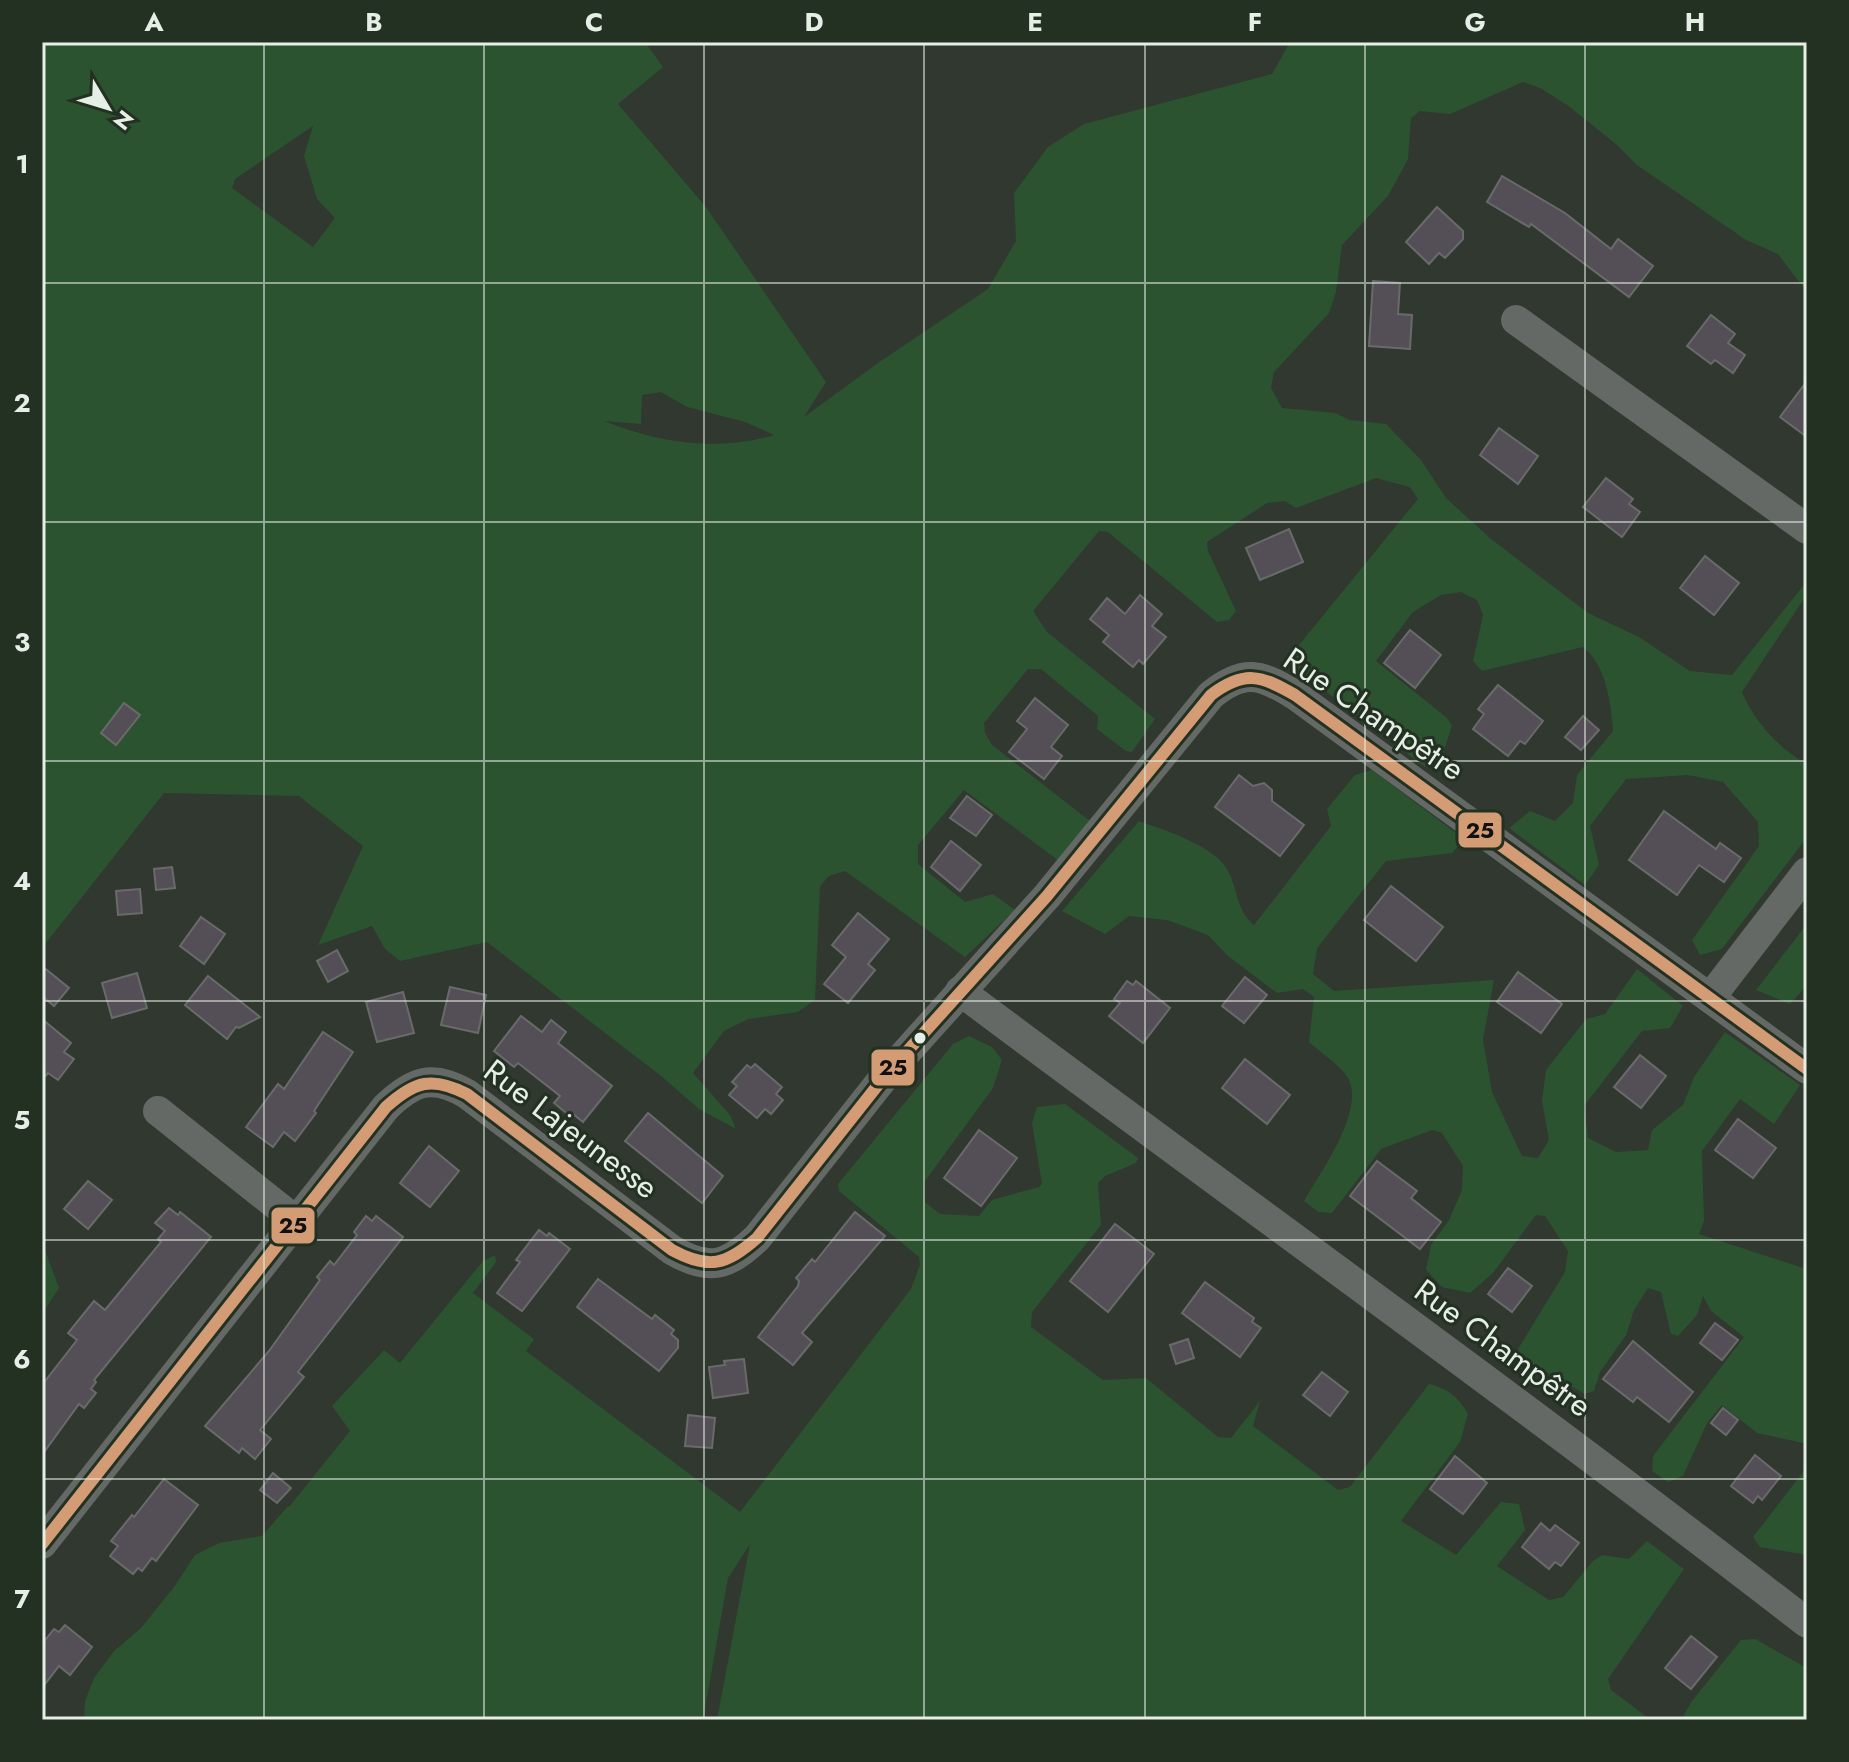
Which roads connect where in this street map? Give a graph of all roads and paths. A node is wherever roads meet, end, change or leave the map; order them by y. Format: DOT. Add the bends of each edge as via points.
graph roads {
  1 [pos="1516,320"];
  2 [pos="1807,529"];
  3 [pos="1807,872"];
  4 [pos="960,991"];
  5 [pos="1710,998"];
  6 [pos="1807,1069"];
  7 [pos="158,1111"];
  8 [pos="295,1220"];
  9 [pos="712,1265"];
  10 [pos="42,1544"];
  11 [pos="1807,1623"];
  1 -- 2 [label="street"];
  3 -- 5 [label="street"];
  4 -- 5 [label="street, Rue Champêtre" via="1088,848 1211,695 1228,681 1250,676 1269,679 1295,695"];
  4 -- 9 [label="street, Rue Champêtre" via="757,1238 736,1258"];
  4 -- 11 [label="street, Rue Champêtre"];
  5 -- 6 [label="street, Rue Champêtre"];
  7 -- 8 [label="street"];
  8 -- 9 [label="street, Rue Lajeunesse" via="403,1091 423,1082 447,1083 672,1250 692,1262"];
  8 -- 10 [label="street, Rue Lajeunesse"];
}
